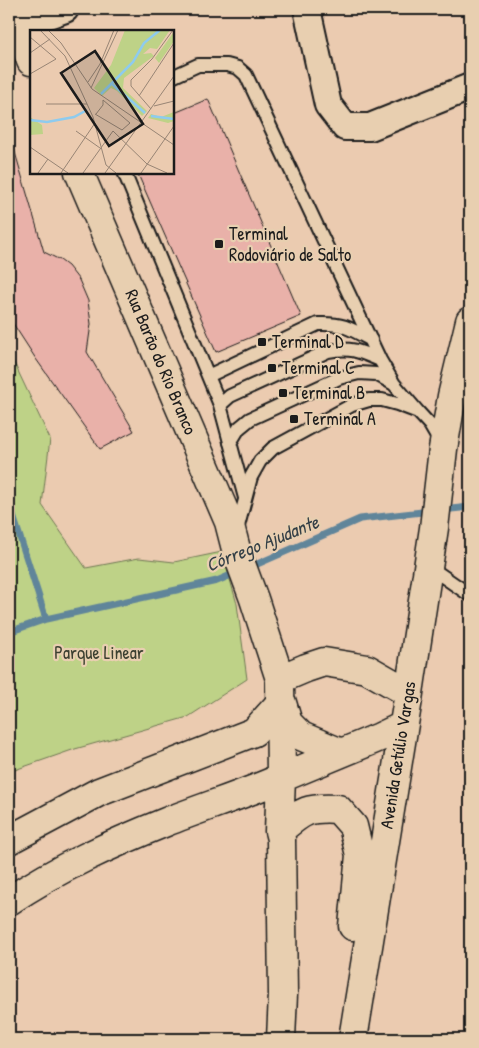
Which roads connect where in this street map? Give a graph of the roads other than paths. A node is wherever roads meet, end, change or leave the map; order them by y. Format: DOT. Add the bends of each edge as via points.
graph roads {
  1 [pos="65,9"];
  2 [pos="307,9"];
  3 [pos="31,30"];
  4 [pos="174,77"];
  5 [pos="470,87"];
  6 [pos="80,174"];
  7 [pos="125,174"];
  8 [pos="470,323"];
  9 [pos="371,340"];
  10 [pos="380,360"];
  11 [pos="208,376"];
  12 [pos="394,384"];
  13 [pos="220,405"];
  14 [pos="418,412"];
  15 [pos="230,443"];
  16 [pos="442,460"];
  17 [pos="245,498"];
  18 [pos="236,547"];
  19 [pos="428,566"];
  20 [pos="470,595"];
  21 [pos="281,691"];
  22 [pos="409,693"];
  23 [pos="403,726"];
  24 [pos="340,753"];
  25 [pos="280,778"];
  26 [pos="279,831"];
  27 [pos="9,840"];
  28 [pos="9,901"];
  29 [pos="354,1030"];
  30 [pos="281,1039"];
  1 -- 3 [label="street"];
  2 -- 5 [label="street" via="328,106 345,127 370,127"];
  4 -- 9 [label="lane" via="198,65 227,65 246,75"];
  6 -- 18 [label="main road, Rua Barão do Rio Branco" via="229,522"];
  7 -- 11 [label="lane"];
  8 -- 16 [label="main road, Avenida Getúlio Vargas" via="452,396"];
  9 -- 10 [label="lane"];
  9 -- 11 [label="lane" via="350,327 318,324"];
  10 -- 12 [label="lane"];
  10 -- 13 [label="lane" via="356,350 328,351 230,396"];
  11 -- 13 [label="lane"];
  12 -- 14 [label="lane"];
  12 -- 15 [label="lane" via="376,374 359,373 339,378 250,419 239,428"];
  13 -- 15 [label="lane"];
  14 -- 16 [label="lane" via="430,425"];
  14 -- 17 [label="lane" via="382,400 352,405 272,449 251,477"];
  15 -- 17 [label="lane"];
  16 -- 19 [label="main road, Avenida Getúlio Vargas"];
  17 -- 18 [label="lane"];
  18 -- 21 [label="main road"];
  19 -- 20 [label="lane"];
  19 -- 22 [label="main road, Avenida Getúlio Vargas"];
  21 -- 22 [label="main road" via="306,668 324,662 367,669"];
  21 -- 24 [label="main road" via="288,723 301,736"];
  21 -- 25 [label="main road"];
  21 -- 27 [label="main road" via="254,732 99,792"];
  22 -- 23 [label="main road, Avenida Getúlio Vargas"];
  23 -- 24 [label="main road"];
  23 -- 29 [label="main road, Avenida Getúlio Vargas"];
  24 -- 25 [label="main road"];
  25 -- 26 [label="main road"];
  25 -- 28 [label="main road" via="99,850"];
  26 -- 29 [label="main road" via="303,811 317,808 338,809 353,826 360,855 352,935"];
  26 -- 30 [label="main road"];
}
